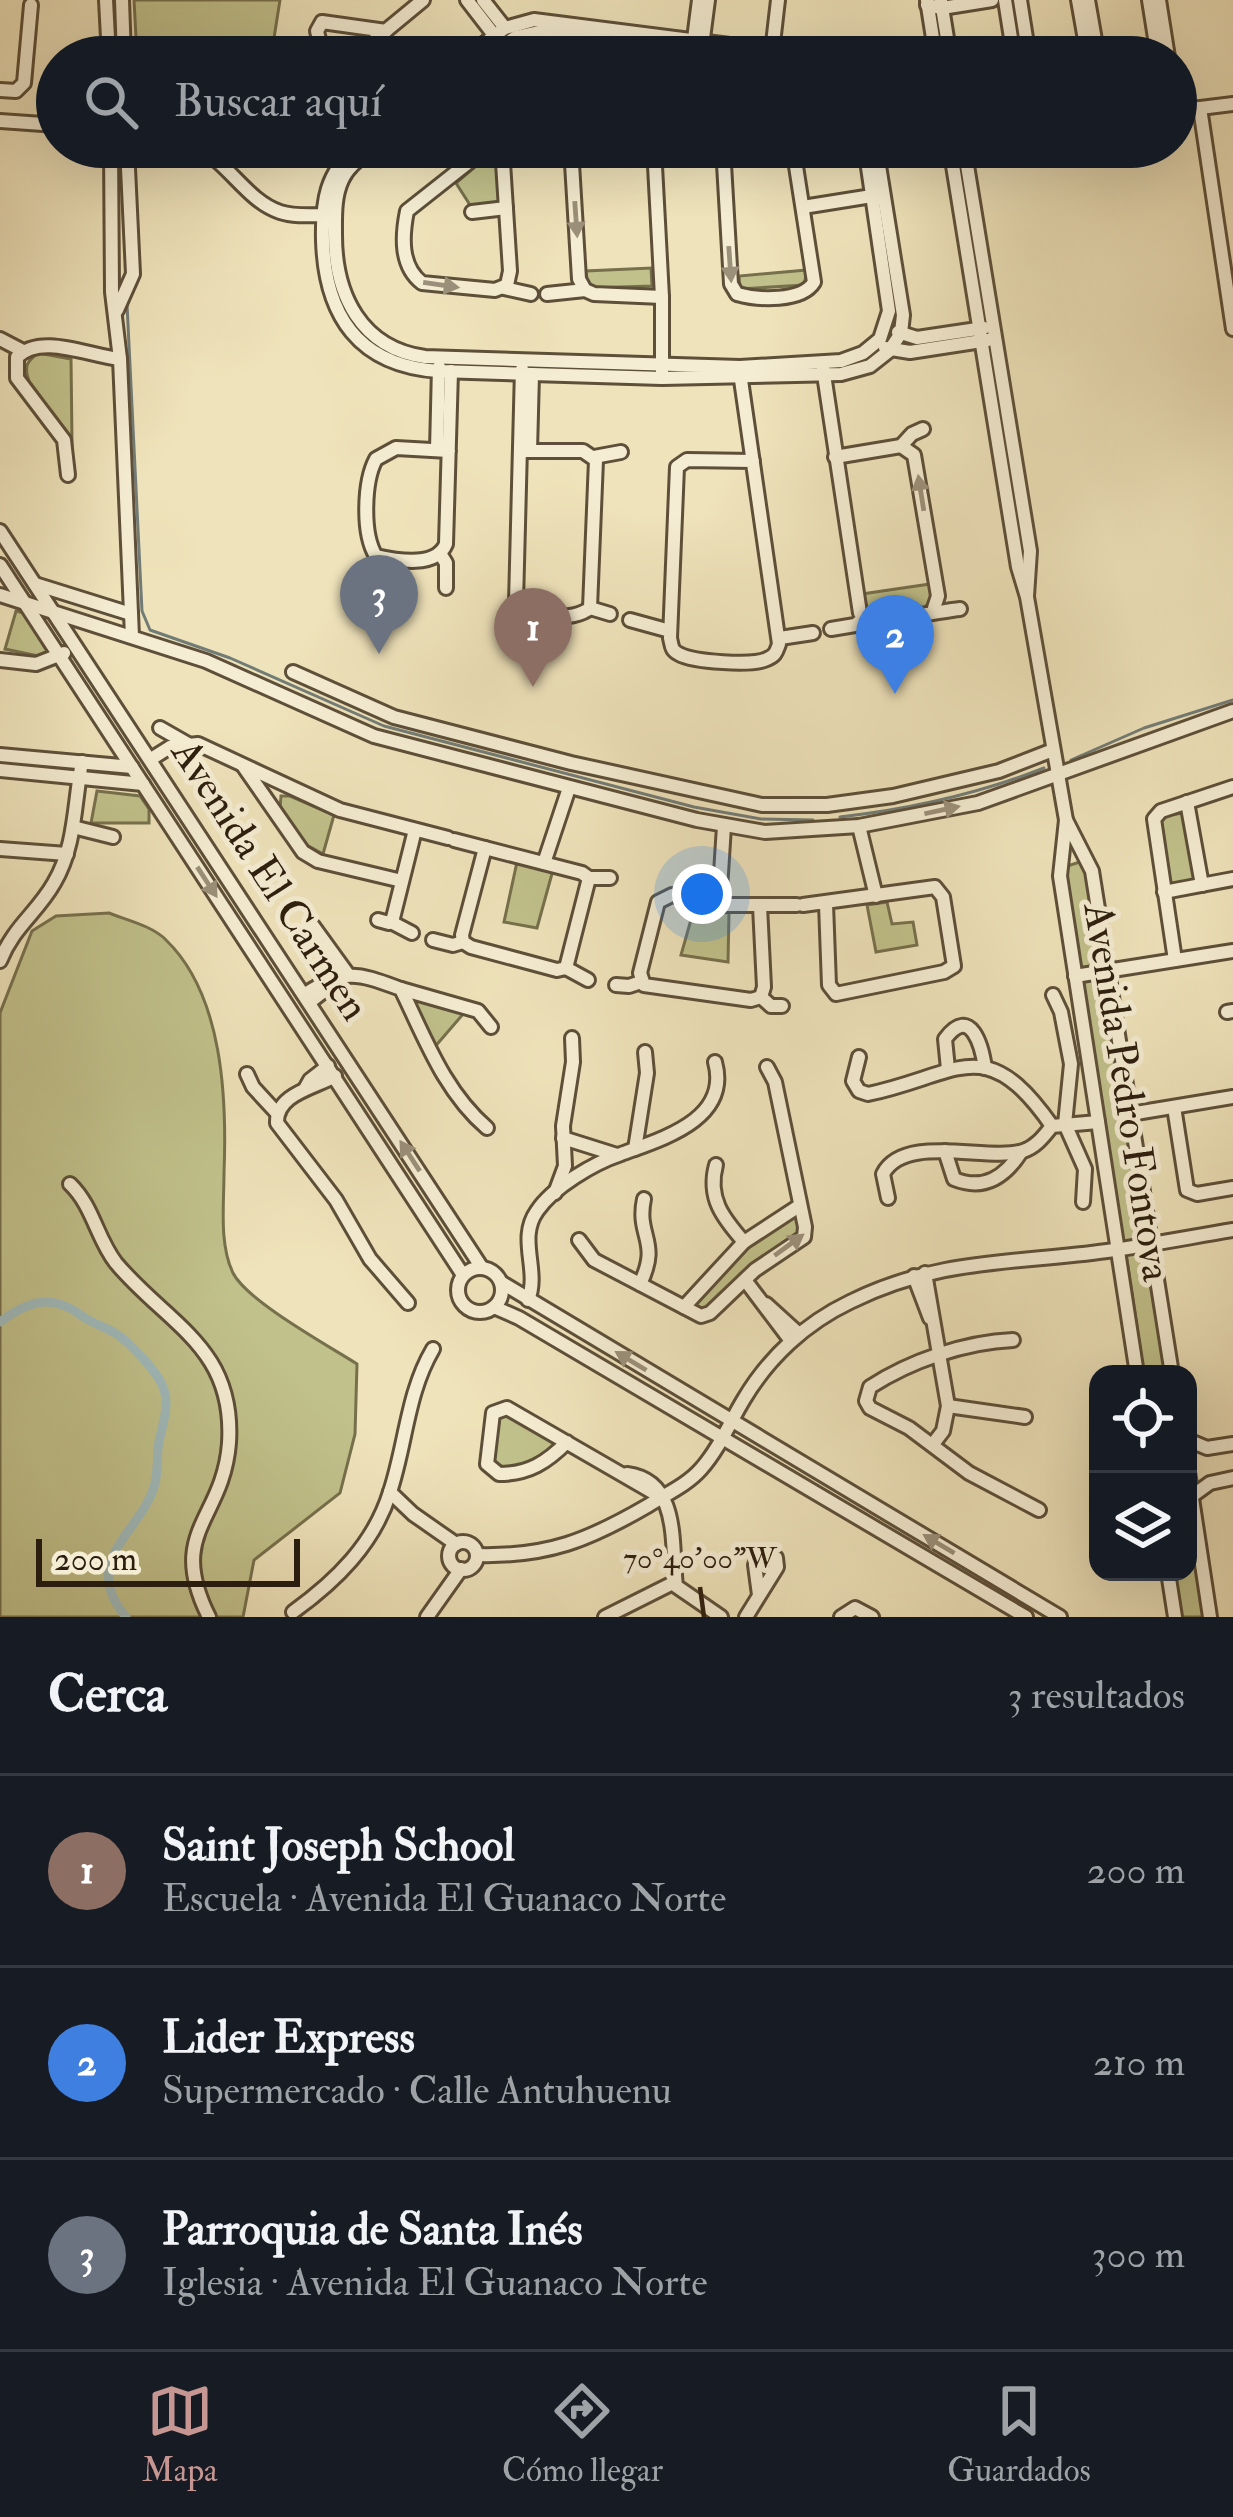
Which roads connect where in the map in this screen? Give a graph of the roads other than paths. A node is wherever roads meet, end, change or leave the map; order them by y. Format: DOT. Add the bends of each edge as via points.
graph roads {
  1 [pos="106,0"];
  2 [pos="122,0"];
  3 [pos="423,0"];
  4 [pos="467,0"];
  5 [pos="483,0"];
  6 [pos="703,0"];
  7 [pos="778,0"];
  8 [pos="992,0"];
  9 [pos="1005,0"];
  10 [pos="1020,0"];
  11 [pos="1078,0"];
  12 [pos="1088,0"];
  13 [pos="1149,0"];
  14 [pos="1159,0"];
  15 [pos="934,3"];
  16 [pos="31,5"];
  17 [pos="386,31"];
  18 [pos="499,32"];
  19 [pos="108,36"];
  20 [pos="123,36"];
  21 [pos="318,36"];
  22 [pos="380,36"];
  23 [pos="494,36"];
  24 [pos="519,36"];
  25 [pos="588,36"];
  26 [pos="650,36"];
  27 [pos="700,36"];
  28 [pos="774,36"];
  29 [pos="940,36"];
  30 [pos="1011,36"];
  31 [pos="1026,36"];
  32 [pos="1084,36"];
  33 [pos="1094,36"];
  34 [pos="1155,36"];
  35 [pos="1165,36"];
  36 [pos="0,90"];
  37 [pos="1233,104"];
  38 [pos="1197,108"];
  39 [pos="1200,108"];
  40 [pos="0,121"];
  41 [pos="36,124"];
  42 [pos="111,168"];
  43 [pos="128,168"];
  44 [pos="227,168"];
  45 [pos="339,168"];
  46 [pos="352,168"];
  47 [pos="461,168"];
  48 [pos="503,168"];
  49 [pos="572,168"];
  50 [pos="655,168"];
  51 [pos="724,168"];
  52 [pos="796,168"];
  53 [pos="871,168"];
  54 [pos="877,168"];
  55 [pos="954,168"];
  56 [pos="967,168"];
  57 [pos="878,195"];
  58 [pos="802,207"];
  59 [pos="506,208"];
  60 [pos="472,212"];
  61 [pos="328,216"];
  62 [pos="112,262"];
  63 [pos="133,267"];
  64 [pos="504,288"];
  65 [pos="585,290"];
  66 [pos="531,294"];
  67 [pos="548,294"];
  68 [pos="662,297"];
  69 [pos="116,311"];
  70 [pos="886,326"];
  71 [pos="1233,329"];
  72 [pos="901,333"];
  73 [pos="988,333"];
  74 [pos="0,339"];
  75 [pos="883,347"];
  76 [pos="23,351"];
  77 [pos="120,359"];
  78 [pos="443,367"];
  79 [pos="823,369"];
  80 [pos="525,370"];
  81 [pos="662,372"];
  82 [pos="740,373"];
  83 [pos="923,429"];
  84 [pos="901,446"];
  85 [pos="443,451"];
  86 [pos="526,451"];
  87 [pos="621,452"];
  88 [pos="594,457"];
  89 [pos="835,457"];
  90 [pos="753,461"];
  91 [pos="68,476"];
  92 [pos="0,531"];
  93 [pos="441,555"];
  94 [pos="2,571"];
  95 [pos="35,584"];
  96 [pos="446,589"];
  97 [pos="0,595"];
  98 [pos="25,602"];
  99 [pos="590,608"];
  100 [pos="934,608"];
  101 [pos="960,609"];
  102 [pos="54,614"];
  103 [pos="131,614"];
  104 [pos="610,614"];
  105 [pos="864,618"];
  106 [pos="631,620"];
  107 [pos="831,629"];
  108 [pos="670,631"];
  109 [pos="813,633"];
  110 [pos="132,636"];
  111 [pos="780,638"];
  112 [pos="75,646"];
  113 [pos="59,656"];
  114 [pos="0,660"];
  115 [pos="293,672"];
  116 [pos="108,695"];
  117 [pos="91,706"];
  118 [pos="1233,711"];
  119 [pos="367,720"];
  120 [pos="160,728"];
  121 [pos="414,734"];
  122 [pos="185,744"];
  123 [pos="1053,750"];
  124 [pos="0,755"];
  125 [pos="153,762"];
  126 [pos="244,766"];
  127 [pos="132,767"];
  128 [pos="0,770"];
  129 [pos="80,770"];
  130 [pos="1058,776"];
  131 [pos="1016,779"];
  132 [pos="143,784"];
  133 [pos="285,785"];
  134 [pos="565,786"];
  135 [pos="1233,787"];
  136 [pos="268,802"];
  137 [pos="1187,802"];
  138 [pos="827,805"];
  139 [pos="1066,820"];
  140 [pos="864,825"];
  141 [pos="74,826"];
  142 [pos="728,826"];
  143 [pos="415,830"];
  144 [pos="826,830"];
  145 [pos="113,837"];
  146 [pos="484,848"];
  147 [pos="0,849"];
  148 [pos="67,854"];
  149 [pos="1088,858"];
  150 [pos="1060,861"];
  151 [pos="544,863"];
  152 [pos="589,878"];
  153 [pos="610,878"];
  154 [pos="1233,880"];
  155 [pos="402,881"];
  156 [pos="1202,885"];
  157 [pos="1164,892"];
  158 [pos="876,896"];
  159 [pos="826,904"];
  160 [pos="719,905"];
  161 [pos="760,906"];
  162 [pos="0,925"];
  163 [pos="17,926"];
  164 [pos="313,926"];
  165 [pos="412,932"];
  166 [pos="433,940"];
  167 [pos="463,942"];
  168 [pos="1233,951"];
  169 [pos="1175,960"];
  170 [pos="0,961"];
  171 [pos="566,968"];
  172 [pos="1108,971"];
  173 [pos="347,973"];
  174 [pos="1076,976"];
  175 [pos="588,980"];
  176 [pos="641,982"];
  177 [pos="616,985"];
  178 [pos="400,988"];
  179 [pos="1054,995"];
  180 [pos="760,997"];
  181 [pos="308,998"];
  182 [pos="782,1006"];
  183 [pos="491,1027"];
  184 [pos="572,1038"];
  185 [pos="645,1052"];
  186 [pos="859,1057"];
  187 [pos="715,1062"];
  188 [pos="767,1067"];
  189 [pos="985,1068"];
  190 [pos="948,1069"];
  191 [pos="332,1071"];
  192 [pos="248,1074"];
  193 [pos="1233,1097"];
  194 [pos="1174,1107"];
  195 [pos="277,1112"];
  196 [pos="1130,1114"];
  197 [pos="1098,1118"];
  198 [pos="1059,1125"];
  199 [pos="487,1128"];
  200 [pos="563,1138"];
  201 [pos="635,1149"];
  202 [pos="945,1150"];
  203 [pos="1022,1152"];
  204 [pos="616,1155"];
  205 [pos="716,1166"];
  206 [pos="70,1184"];
  207 [pos="1233,1188"];
  208 [pos="554,1194"];
  209 [pos="644,1198"];
  210 [pos="888,1198"];
  211 [pos="1083,1202"];
  212 [pos="799,1206"];
  213 [pos="1233,1230"];
  214 [pos="579,1240"];
  215 [pos="744,1242"];
  216 [pos="1151,1244"];
  217 [pos="1118,1249"];
  218 [pos="531,1262"];
  219 [pos="482,1268"];
  220 [pos="463,1275"];
  221 [pos="919,1275"];
  222 [pos="745,1280"];
  223 [pos="502,1283"];
  224 [pos="640,1284"];
  225 [pos="528,1300"];
  226 [pos="408,1303"];
  227 [pos="494,1307"];
  228 [pos="684,1307"];
  229 [pos="544,1309"];
  230 [pos="795,1338"];
  231 [pos="1013,1340"];
  232 [pos="433,1349"];
  233 [pos="939,1356"];
  234 [pos="1135,1365"];
  235 [pos="1171,1365"];
  236 [pos="948,1406"];
  237 [pos="1025,1417"];
  238 [pos="731,1420"];
  239 [pos="721,1438"];
  240 [pos="567,1442"];
  241 [pos="933,1444"];
  242 [pos="1197,1444"];
  243 [pos="1233,1444"];
  244 [pos="1233,1478"];
  245 [pos="390,1492"];
  246 [pos="1197,1493"];
  247 [pos="663,1501"];
  248 [pos="1039,1510"];
  249 [pos="1197,1540"];
  250 [pos="456,1544"];
  251 [pos="477,1555"];
  252 [pos="457,1568"];
  253 [pos="1169,1581"];
  254 [pos="675,1582"];
  255 [pos="759,1595"];
  256 [pos="629,1606"];
  257 [pos="293,1612"];
  258 [pos="1050,1615"];
  259 [pos="209,1617"];
  260 [pos="428,1617"];
  261 [pos="605,1617"];
  262 [pos="640,1617"];
  263 [pos="721,1617"];
  264 [pos="746,1617"];
  265 [pos="841,1617"];
  266 [pos="872,1617"];
  267 [pos="1026,1617"];
  268 [pos="1175,1617"];
  269 [pos="1210,1617"];
  1 -- 19 [label="street"];
  2 -- 20 [label="street"];
  3 -- 17 [label="street"];
  4 -- 18 [label="street"];
  5 -- 18 [label="street"];
  6 -- 27 [label="street"];
  7 -- 28 [label="street"];
  8 -- 15 [label="street"];
  9 -- 30 [label="street"];
  10 -- 31 [label="street"];
  11 -- 32 [label="street"];
  12 -- 33 [label="street"];
  13 -- 34 [label="street"];
  14 -- 35 [label="street"];
  15 -- 29 [label="street"];
  16 -- 36 [label="street" via="24,83"];
  17 -- 21 [label="street" via="322,22"];
  17 -- 22 [label="street"];
  18 -- 23 [label="street"];
  18 -- 26 [label="street" via="551,20"];
  24 -- 25 [label="street"];
  37 -- 39 [label="street"];
  38 -- 39 [label="street"];
  39 -- 71 [label="street"];
  40 -- 41 [label="street"];
  42 -- 62 [label="street"];
  43 -- 63 [label="street"];
  44 -- 61 [label="street" via="271,208"];
  45 -- 61 [label="street" via="330,178"];
  46 -- 61 [label="street"];
  47 -- 64 [label="street, one-way" via="409,208 405,256 412,276 428,285"];
  48 -- 59 [label="street"];
  49 -- 65 [label="street, one-way"];
  50 -- 68 [label="street"];
  51 -- 58 [label="street, one-way" via="737,294 811,289"];
  52 -- 58 [label="street"];
  53 -- 57 [label="street"];
  54 -- 57 [label="street"];
  55 -- 73 [label="street, Avenida Pedro Fontova"];
  56 -- 73 [label="street, Avenida Pedro Fontova"];
  57 -- 58 [label="street"];
  57 -- 70 [label="street"];
  57 -- 72 [label="street"];
  59 -- 60 [label="street"];
  59 -- 64 [label="street"];
  61 -- 78 [label="street" via="324,266 349,328 401,365"];
  62 -- 63 [label="street" via="121,271"];
  62 -- 69 [label="street"];
  63 -- 69 [label="street"];
  64 -- 66 [label="street"];
  65 -- 67 [label="street"];
  65 -- 68 [label="street"];
  68 -- 81 [label="street"];
  69 -- 77 [label="street"];
  70 -- 72 [label="street"];
  70 -- 75 [label="street"];
  72 -- 73 [label="street"];
  72 -- 75 [label="street"];
  73 -- 75 [label="street" via="910,352"];
  73 -- 123 [label="street, Avenida Pedro Fontova" via="1030,551 1027,597"];
  74 -- 76 [label="street"];
  75 -- 79 [label="street"];
  76 -- 77 [label="street" via="43,345"];
  76 -- 91 [label="street" via="17,378 64,440"];
  77 -- 103 [label="street"];
  78 -- 80 [label="street"];
  78 -- 85 [label="street"];
  79 -- 82 [label="street"];
  79 -- 89 [label="street"];
  80 -- 81 [label="street"];
  80 -- 86 [label="street"];
  81 -- 82 [label="street"];
  82 -- 90 [label="street"];
  83 -- 84 [label="street"];
  84 -- 89 [label="street"];
  100 -- 84 [label="street, one-way" via="915,459"];
  85 -- 93 [label="street"];
  85 -- 93 [label="street" via="396,448 376,459 368,484 374,553"];
  86 -- 88 [label="street"];
  86 -- 99 [label="street" via="517,607 578,616"];
  87 -- 88 [label="street"];
  88 -- 99 [label="street"];
  89 -- 105 [label="street"];
  90 -- 108 [label="street" via="674,459"];
  90 -- 111 [label="street"];
  92 -- 95 [label="street, Avenida El Carmen"];
  93 -- 96 [label="street"];
  94 -- 95 [label="street"];
  94 -- 98 [label="street, Avenida El Carmen"];
  95 -- 102 [label="street, Avenida El Carmen"];
  95 -- 103 [label="street"];
  97 -- 98 [label="street"];
  98 -- 102 [label="street"];
  98 -- 113 [label="street, Avenida El Carmen"];
  99 -- 104 [label="street"];
  100 -- 101 [label="street"];
  100 -- 105 [label="street"];
  102 -- 110 [label="street"];
  102 -- 112 [label="street, Avenida El Carmen"];
  103 -- 110 [label="street"];
  105 -- 107 [label="street"];
  106 -- 108 [label="street"];
  108 -- 111 [label="street" via="680,655 731,662 769,658"];
  109 -- 111 [label="street"];
  110 -- 119 [label="street"];
  112 -- 113 [label="street"];
  112 -- 116 [label="street, Avenida El Carmen"];
  113 -- 114 [label="street" via="36,664"];
  113 -- 117 [label="street, Avenida El Carmen"];
  115 -- 119 [label="street"];
  116 -- 117 [label="street"];
  116 -- 125 [label="street, Avenida El Carmen"];
  117 -- 127 [label="street, Avenida El Carmen"];
  118 -- 130 [label="street"];
  119 -- 121 [label="street"];
  119 -- 121 [label="street"];
  120 -- 122 [label="street"];
  121 -- 134 [label="street"];
  121 -- 138 [label="street" via="762,806"];
  122 -- 125 [label="street"];
  122 -- 126 [label="street"];
  123 -- 130 [label="street, Avenida Pedro Fontova"];
  123 -- 131 [label="street"];
  124 -- 129 [label="street"];
  125 -- 181 [label="street, Avenida El Carmen"];
  126 -- 133 [label="street"];
  126 -- 136 [label="street"];
  127 -- 129 [label="street"];
  127 -- 132 [label="street, Avenida El Carmen"];
  128 -- 129 [label="street"];
  129 -- 132 [label="street"];
  129 -- 141 [label="street"];
  130 -- 131 [label="street"];
  130 -- 139 [label="street, Avenida Pedro Fontova"];
  131 -- 138 [label="street"];
  140 -- 131 [label="street, one-way" via="978,803"];
  132 -- 191 [label="street, Avenida El Carmen, one-way"];
  133 -- 136 [label="street"];
  133 -- 143 [label="street"];
  134 -- 142 [label="street"];
  134 -- 151 [label="street"];
  135 -- 137 [label="street"];
  136 -- 155 [label="street" via="308,856"];
  137 -- 156 [label="street"];
  137 -- 157 [label="street" via="1155,816"];
  138 -- 144 [label="street"];
  139 -- 149 [label="street, Avenida Pedro Fontova"];
  139 -- 150 [label="street, Avenida Pedro Fontova"];
  140 -- 144 [label="street"];
  140 -- 158 [label="street"];
  141 -- 145 [label="street"];
  141 -- 148 [label="street"];
  142 -- 144 [label="street"];
  142 -- 160 [label="street"];
  143 -- 146 [label="street"];
  143 -- 155 [label="street"];
  146 -- 151 [label="street"];
  146 -- 167 [label="street"];
  147 -- 148 [label="street"];
  148 -- 163 [label="street" via="49,891"];
  149 -- 150 [label="street"];
  149 -- 172 [label="street, Avenida Pedro Fontova"];
  150 -- 174 [label="street, Avenida Pedro Fontova"];
  151 -- 152 [label="street"];
  152 -- 153 [label="street"];
  152 -- 171 [label="street"];
  154 -- 156 [label="street"];
  155 -- 165 [label="street" via="384,921"];
  156 -- 157 [label="street"];
  157 -- 169 [label="street"];
  158 -- 159 [label="street"];
  158 -- 159 [label="street" via="938,889 952,968 836,994"];
  159 -- 161 [label="street"];
  160 -- 161 [label="street"];
  160 -- 176 [label="street" via="665,896"];
  161 -- 180 [label="street"];
  162 -- 163 [label="street"];
  163 -- 170 [label="street"];
  164 -- 173 [label="street"];
  166 -- 167 [label="street"];
  167 -- 171 [label="street"];
  168 -- 169 [label="street"];
  169 -- 172 [label="street"];
  171 -- 175 [label="street"];
  172 -- 174 [label="street"];
  172 -- 196 [label="street, Avenida Pedro Fontova"];
  173 -- 178 [label="street"];
  173 -- 181 [label="street"];
  174 -- 197 [label="street, Avenida Pedro Fontova"];
  176 -- 177 [label="street"];
  176 -- 180 [label="street"];
  178 -- 183 [label="street" via="478,1011"];
  178 -- 199 [label="street" via="434,1060"];
  179 -- 198 [label="street" via="1072,1070"];
  180 -- 182 [label="street"];
  219 -- 181 [label="street, Avenida El Carmen, one-way"];
  184 -- 200 [label="street"];
  185 -- 201 [label="street"];
  186 -- 190 [label="street" via="853,1082 864,1093"];
  187 -- 201 [label="street" via="718,1085 702,1114"];
  188 -- 212 [label="street"];
  189 -- 190 [label="street"];
  189 -- 190 [label="street" via="978,1035 962,1028 945,1039"];
  189 -- 198 [label="street" via="1020,1083"];
  191 -- 195 [label="street"];
  191 -- 220 [label="street, Avenida El Carmen"];
  192 -- 195 [label="street"];
  193 -- 194 [label="street"];
  194 -- 196 [label="street"];
  194 -- 207 [label="street" via="1186,1190"];
  195 -- 226 [label="street" via="281,1131"];
  196 -- 216 [label="street, Avenida Pedro Fontova"];
  197 -- 198 [label="street"];
  197 -- 217 [label="street, Avenida Pedro Fontova"];
  198 -- 203 [label="street"];
  198 -- 211 [label="street" via="1084,1169"];
  200 -- 204 [label="street"];
  200 -- 208 [label="street" via="565,1166"];
  201 -- 204 [label="street"];
  202 -- 203 [label="street"];
  202 -- 203 [label="street" via="952,1177 969,1183 999,1178"];
  202 -- 210 [label="street" via="887,1166"];
  204 -- 208 [label="street"];
  205 -- 215 [label="street" via="716,1203"];
  206 -- 259 [label="street" via="117,1264 196,1338 221,1383 228,1451 191,1562"];
  208 -- 218 [label="street" via="533,1218"];
  209 -- 224 [label="street" via="651,1258"];
  212 -- 215 [label="street"];
  222 -- 212 [label="street, one-way" via="803,1237"];
  213 -- 216 [label="street"];
  214 -- 224 [label="street" via="594,1260"];
  215 -- 228 [label="street"];
  216 -- 217 [label="street"];
  216 -- 235 [label="street, Avenida Pedro Fontova"];
  217 -- 221 [label="street"];
  217 -- 234 [label="street, Avenida Pedro Fontova"];
  218 -- 225 [label="street"];
  218 -- 229 [label="street"];
  219 -- 220 [label="street"];
  219 -- 223 [label="street"];
  220 -- 227 [label="street" via="464,1305 478,1312"];
  221 -- 230 [label="street" via="851,1301"];
  221 -- 233 [label="street"];
  222 -- 228 [label="street" via="707,1315"];
  222 -- 230 [label="street"];
  223 -- 225 [label="street"];
  223 -- 227 [label="street"];
  224 -- 228 [label="street"];
  225 -- 229 [label="street"];
  227 -- 239 [label="street"];
  238 -- 229 [label="street, one-way"];
  230 -- 238 [label="street"];
  231 -- 233 [label="street"];
  232 -- 245 [label="street"];
  233 -- 236 [label="street"];
  233 -- 241 [label="street" via="885,1378 866,1396 869,1408"];
  236 -- 237 [label="street"];
  236 -- 241 [label="street"];
  238 -- 239 [label="street"];
  258 -- 238 [label="street, one-way"];
  239 -- 247 [label="street"];
  239 -- 267 [label="street"];
  240 -- 240 [label="street" via="501,1408 490,1420 487,1464 499,1474 530,1469"];
  240 -- 247 [label="street" via="644,1478"];
  241 -- 248 [label="street"];
  242 -- 243 [label="street"];
  244 -- 246 [label="street"];
  245 -- 250 [label="street"];
  245 -- 257 [label="street" via="355,1557"];
  247 -- 251 [label="street" via="568,1546"];
  247 -- 254 [label="street"];
  249 -- 269 [label="street"];
  250 -- 251 [label="street" via="472,1544"];
  250 -- 252 [label="street" via="449,1554"];
  251 -- 252 [label="street" via="473,1566"];
  252 -- 260 [label="street"];
  253 -- 268 [label="street"];
  254 -- 256 [label="street"];
  254 -- 263 [label="street"];
  255 -- 264 [label="street"];
  256 -- 261 [label="street"];
  256 -- 262 [label="street"];
  265 -- 266 [label="street" via="855,1608"];
}
